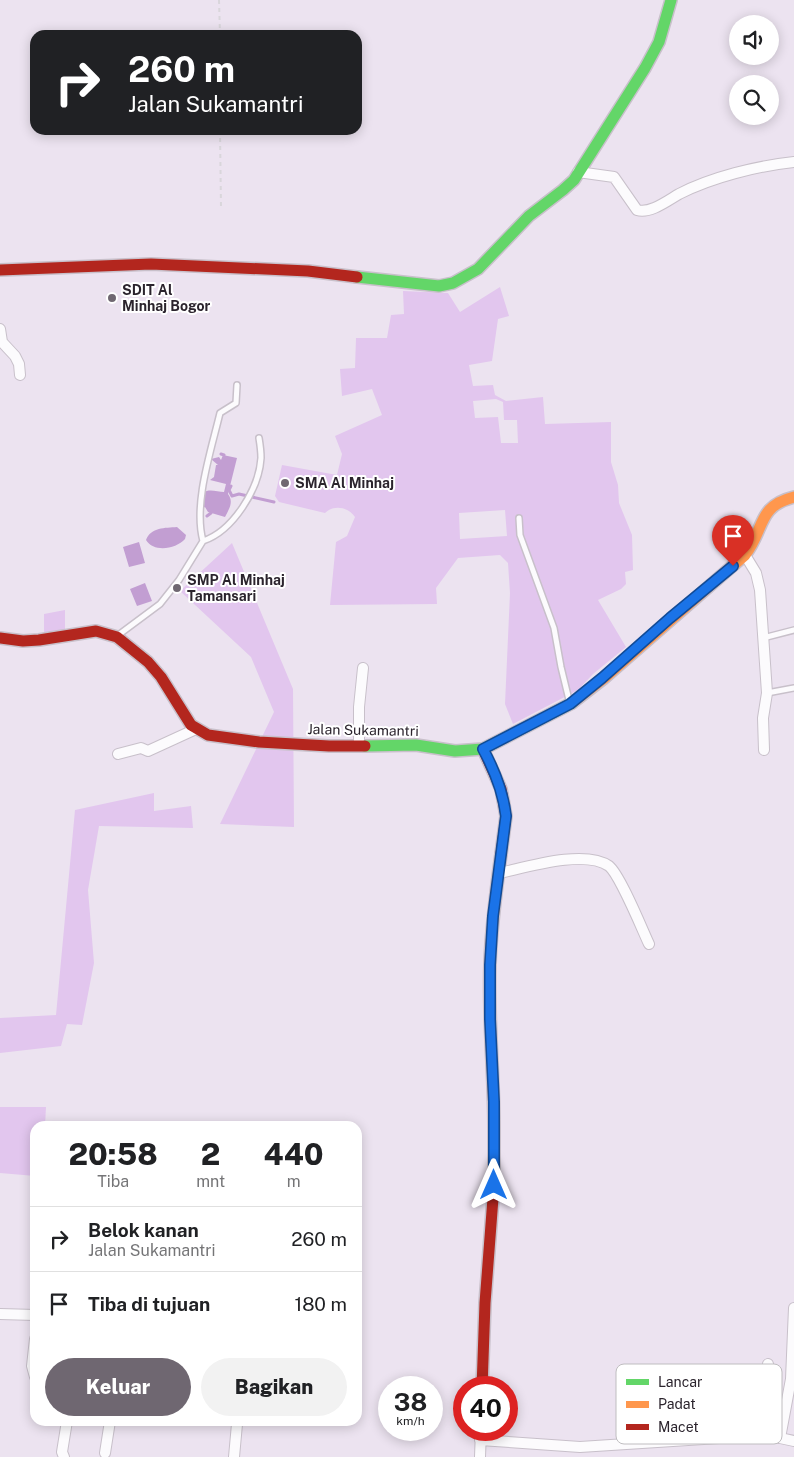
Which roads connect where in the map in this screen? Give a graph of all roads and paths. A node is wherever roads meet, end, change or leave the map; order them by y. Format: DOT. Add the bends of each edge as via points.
graph roads {
  1 [pos="219,0"];
  2 [pos="671,0"];
  3 [pos="220,30"];
  4 [pos="220,135"];
  5 [pos="794,162"];
  6 [pos="578,172"];
  7 [pos="221,208"];
  8 [pos="0,270"];
  9 [pos="0,329"];
  10 [pos="20,375"];
  11 [pos="237,385"];
  12 [pos="259,438"];
  13 [pos="794,497"];
  14 [pos="519,518"];
  15 [pos="203,541"];
  16 [pos="745,555"];
  17 [pos="794,630"];
  18 [pos="117,637"];
  19 [pos="0,638"];
  20 [pos="763,638"];
  21 [pos="363,668"];
  22 [pos="794,688"];
  23 [pos="767,693"];
  24 [pos="570,704"];
  25 [pos="196,729"];
  26 [pos="359,745"];
  27 [pos="483,749"];
  28 [pos="764,750"];
  29 [pos="118,754"];
  30 [pos="500,872"];
  31 [pos="649,944"];
  32 [pos="794,1308"];
  33 [pos="0,1314"];
  34 [pos="30,1315"];
  35 [pos="793,1363"];
  36 [pos="482,1376"];
  37 [pos="66,1426"];
  38 [pos="110,1426"];
  39 [pos="237,1426"];
  40 [pos="782,1430"];
  41 [pos="518,1439"];
  42 [pos="481,1441"];
  43 [pos="624,1444"];
  44 [pos="107,1456"];
  45 [pos="64,1457"];
  46 [pos="234,1457"];
  47 [pos="480,1457"];
  1 -- 3 [label="path"];
  2 -- 6 [label="street" via="659,42 645,68"];
  4 -- 7 [label="path"];
  5 -- 6 [label="street" via="741,171 689,189 646,211 637,210 614,177"];
  6 -- 8 [label="street" via="568,188 529,215 481,266 450,285 308,271 151,264"];
  9 -- 10 [label="street" via="2,342 19,364"];
  11 -- 15 [label="lane" via="236,403 220,413 201,499"];
  12 -- 15 [label="lane" via="261,457 249,497 221,532"];
  13 -- 16 [label="street, Jalan Sukamantri" via="782,499 768,508 756,540"];
  14 -- 24 [label="lane" via="520,535 554,628"];
  15 -- 18 [label="lane" via="160,604"];
  16 -- 20 [label="street" via="759,583"];
  16 -- 24 [label="street, Jalan Sukamantri"];
  17 -- 20 [label="lane"];
  18 -- 19 [label="street" via="96,630 39,640"];
  18 -- 25 [label="street" via="161,677 184,716"];
  20 -- 23 [label="street"];
  21 -- 26 [label="street"];
  22 -- 23 [label="lane"];
  23 -- 28 [label="street" via="762,718"];
  24 -- 27 [label="street, Jalan Sukamantri"];
  25 -- 26 [label="street, Jalan Sukamantri" via="208,735 259,742"];
  25 -- 29 [label="street" via="147,751 141,748"];
  26 -- 27 [label="street, Jalan Sukamantri" via="416,744 455,751"];
  27 -- 30 [label="street" via="496,775 506,816"];
  30 -- 31 [label="street" via="571,859 585,859 608,866 619,880"];
  30 -- 36 [label="street" via="490,965 494,1185 484,1302"];
  32 -- 35 [label="street"];
  33 -- 34 [label="street"];
  35 -- 40 [label="street"];
  37 -- 45 [label="street"];
  38 -- 44 [label="street"];
  39 -- 46 [label="street"];
  41 -- 43 [label="street" via="580,1447"];
  42 -- 47 [label="street"];
}
